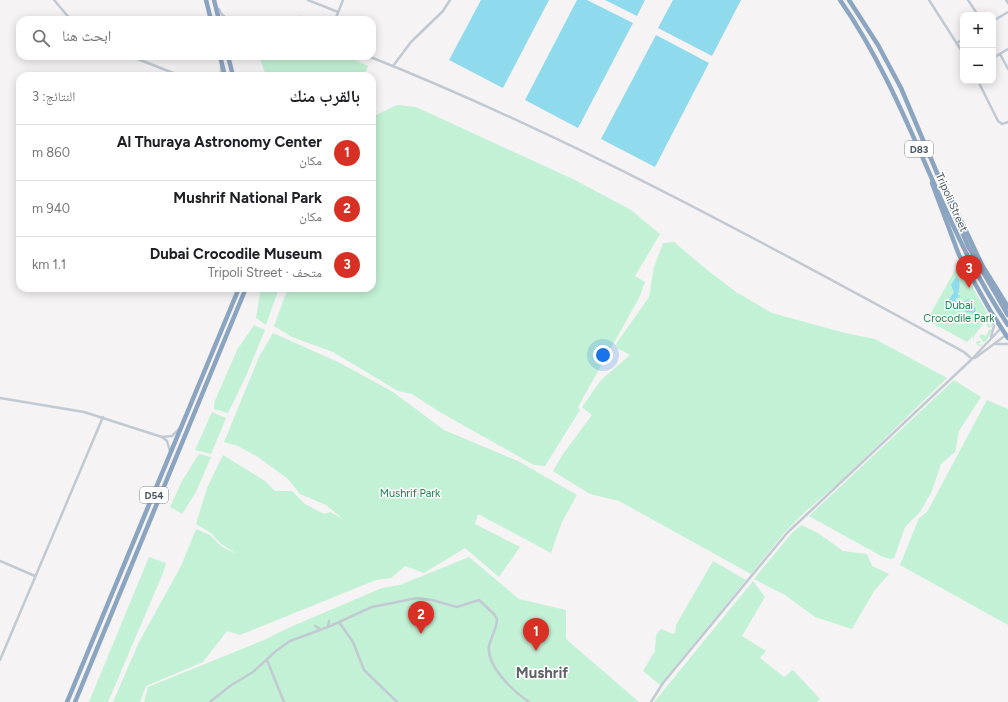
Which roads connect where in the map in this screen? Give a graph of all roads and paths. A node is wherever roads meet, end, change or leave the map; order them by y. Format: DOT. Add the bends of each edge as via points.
graph roads {
  1 [pos="54,0"];
  2 [pos="206,0"];
  3 [pos="215,0"];
  4 [pos="308,0"];
  5 [pos="343,0"];
  6 [pos="450,0"];
  7 [pos="840,0"];
  8 [pos="849,0"];
  9 [pos="929,0"];
  10 [pos="968,0"];
  11 [pos="1006,0"];
  12 [pos="1008,3"];
  13 [pos="338,12"];
  14 [pos="976,12"];
  15 [pos="1008,12"];
  16 [pos="68,16"];
  17 [pos="210,16"];
  18 [pos="218,16"];
  19 [pos="223,16"];
  20 [pos="336,16"];
  21 [pos="996,19"];
  22 [pos="960,40"];
  23 [pos="957,42"];
  24 [pos="960,48"];
  25 [pos="1008,49"];
  26 [pos="1000,54"];
  27 [pos="996,56"];
  28 [pos="376,59"];
  29 [pos="140,60"];
  30 [pos="221,60"];
  31 [pos="222,60"];
  32 [pos="229,60"];
  33 [pos="393,66"];
  34 [pos="1008,69"];
  35 [pos="171,72"];
  36 [pos="221,72"];
  37 [pos="224,72"];
  38 [pos="232,72"];
  39 [pos="980,84"];
  40 [pos="1008,122"];
  41 [pos="940,177"];
  42 [pos="932,179"];
  43 [pos="237,292"];
  44 [pos="244,292"];
  45 [pos="994,299"];
  46 [pos="1008,307"];
  47 [pos="991,312"];
  48 [pos="1008,315"];
  49 [pos="1008,325"];
  50 [pos="1001,328"];
  51 [pos="1008,330"];
  52 [pos="1007,336"];
  53 [pos="990,340"];
  54 [pos="1008,344"];
  55 [pos="993,345"];
  56 [pos="972,359"];
  57 [pos="0,398"];
  58 [pos="188,412"];
  59 [pos="103,417"];
  60 [pos="162,437"];
  61 [pos="169,458"];
  62 [pos="0,561"];
  63 [pos="35,576"];
  64 [pos="329,621"];
  65 [pos="339,622"];
  66 [pos="315,626"];
  67 [pos="328,627"];
  68 [pos="320,630"];
  69 [pos="0,660"];
  70 [pos="266,660"];
  71 [pos="67,702"];
  72 [pos="75,702"];
  73 [pos="210,702"];
  74 [pos="284,702"];
  75 [pos="397,702"];
  76 [pos="529,702"];
  77 [pos="651,702"];
  1 -- 16 [label="street"];
  2 -- 17 [label="highway"];
  3 -- 18 [label="highway"];
  3 -- 19 [label="street"];
  4 -- 13 [label="street"];
  5 -- 13 [label="street"];
  6 -- 33 [label="street" via="411,42"];
  7 -- 42 [label="highway, Tripoli Street / D83" via="887,78"];
  8 -- 41 [label="highway, Tripoli Street / D83" via="894,75"];
  9 -- 23 [label="street"];
  10 -- 14 [label="street"];
  11 -- 12 [label="street"];
  13 -- 20 [label="street"];
  15 -- 21 [label="street"];
  22 -- 23 [label="street"];
  23 -- 24 [label="street"];
  25 -- 26 [label="street"];
  26 -- 27 [label="street"];
  26 -- 34 [label="street"];
  28 -- 33 [label="street"];
  29 -- 35 [label="street"];
  30 -- 36 [label="street"];
  31 -- 37 [label="highway"];
  32 -- 38 [label="highway"];
  33 -- 56 [label="street" via="501,111 583,151 898,316 964,352"];
  39 -- 40 [label="street" via="998,121 1002,124"];
  41 -- 45 [label="highway, Tripoli Street / D83" via="968,246"];
  41 -- 46 [label="highway" via="982,265"];
  42 -- 45 [label="highway, Tripoli Street / D83" via="966,254"];
  42 -- 47 [label="highway" via="956,248"];
  43 -- 58 [label="highway, D54"];
  44 -- 72 [label="highway, D54"];
  45 -- 48 [label="highway, Tripoli Street / D83"];
  45 -- 49 [label="highway, Tripoli Street / D83"];
  47 -- 50 [label="highway"];
  47 -- 53 [label="street" via="994,326"];
  50 -- 52 [label="highway"];
  50 -- 53 [label="street"];
  51 -- 52 [label="highway"];
  52 -- 55 [label="street"];
  53 -- 56 [label="street"];
  54 -- 55 [label="street" via="1000,342"];
  55 -- 56 [label="street"];
  56 -- 77 [label="street" via="787,533 663,683"];
  57 -- 59 [label="street"];
  58 -- 60 [label="street" via="175,434"];
  58 -- 61 [label="highway, D54"];
  59 -- 60 [label="street"];
  59 -- 63 [label="street"];
  60 -- 61 [label="street" via="169,445"];
  61 -- 71 [label="highway, D54"];
  62 -- 63 [label="street"];
  63 -- 69 [label="street"];
  64 -- 67 [label="street"];
  65 -- 67 [label="street"];
  65 -- 75 [label="street" via="353,642 364,670"];
  65 -- 76 [label="street" via="372,607 412,599 427,599 457,607 481,600 497,619 489,646 492,662 506,682"];
  66 -- 68 [label="street"];
  67 -- 68 [label="street"];
  68 -- 70 [label="street" via="290,641"];
  70 -- 73 [label="street"];
  70 -- 74 [label="street"];
}
